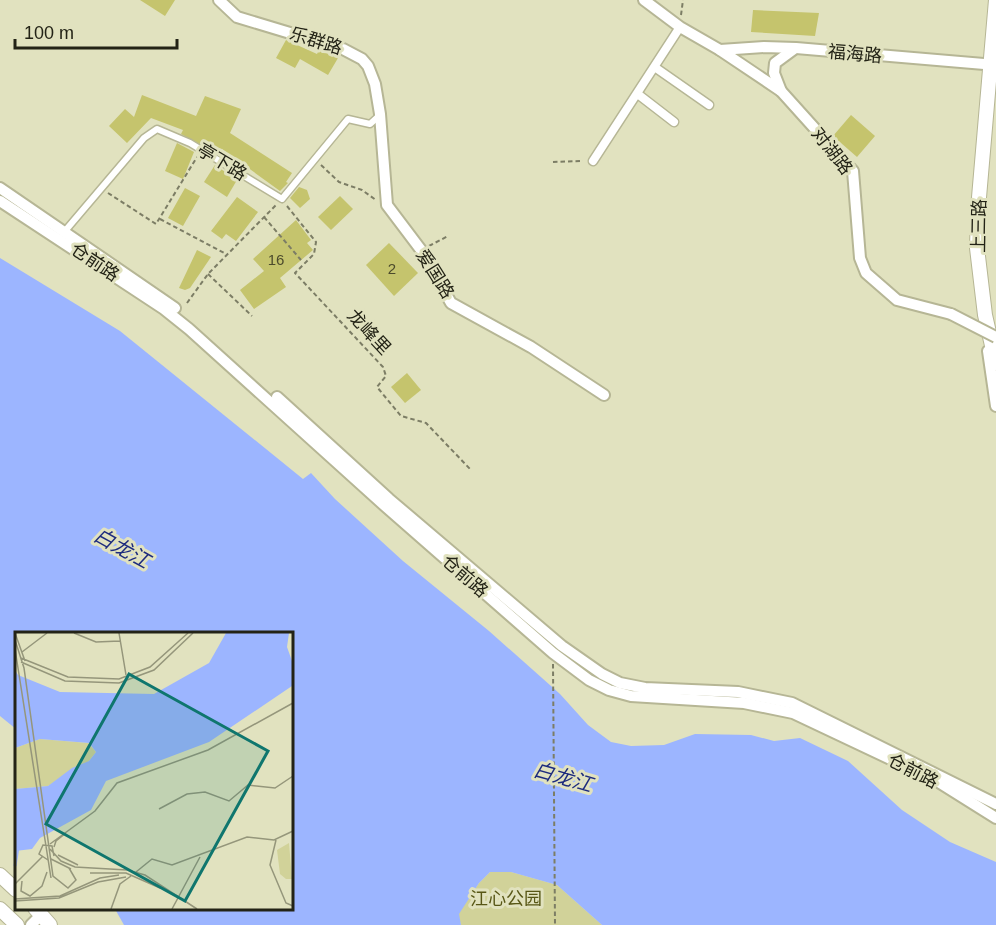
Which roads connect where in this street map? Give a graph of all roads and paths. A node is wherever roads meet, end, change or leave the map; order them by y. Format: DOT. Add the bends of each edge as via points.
graph roads {
  1 [pos="219,0"];
  2 [pos="644,0"];
  3 [pos="683,0"];
  4 [pos="996,0"];
  5 [pos="680,27"];
  6 [pos="796,48"];
  7 [pos="720,50"];
  8 [pos="993,65"];
  9 [pos="656,68"];
  10 [pos="781,91"];
  11 [pos="639,95"];
  12 [pos="709,105"];
  13 [pos="380,114"];
  14 [pos="674,122"];
  15 [pos="201,149"];
  16 [pos="315,158"];
  17 [pos="593,161"];
  18 [pos="553,162"];
  19 [pos="0,188"];
  20 [pos="102,189"];
  21 [pos="282,199"];
  22 [pos="0,201"];
  23 [pos="386,202"];
  24 [pos="264,217"];
  25 [pos="160,219"];
  26 [pos="65,231"];
  27 [pos="447,236"];
  28 [pos="421,250"];
  29 [pos="226,254"];
  30 [pos="301,260"];
  31 [pos="208,274"];
  32 [pos="187,303"];
  33 [pos="985,315"];
  34 [pos="252,316"];
  35 [pos="995,345"];
  36 [pos="996,363"];
  37 [pos="604,395"];
  38 [pos="996,406"];
  39 [pos="470,469"];
  40 [pos="553,652"];
  41 [pos="996,804"];
  42 [pos="996,818"];
  43 [pos="0,875"];
  44 [pos="15,889"];
  45 [pos="0,909"];
  46 [pos="17,925"];
  47 [pos="555,925"];
  1 -- 13 [label="street, 乐群路" via="237,17 362,58 372,74"];
  2 -- 5 [label="street, 对湖路"];
  3 -- 5 [label="path"];
  4 -- 8 [label="main road, 上三路"];
  5 -- 7 [label="street, 对湖路"];
  5 -- 9 [label="street"];
  6 -- 7 [label="street, 福海路"];
  6 -- 8 [label="street, 福海路"];
  6 -- 10 [label="street" via="775,63 774,73"];
  7 -- 10 [label="street, 对湖路"];
  8 -- 33 [label="main road, 上三路" via="978,209 979,277"];
  9 -- 11 [label="street"];
  9 -- 12 [label="street"];
  10 -- 35 [label="street, 对湖路, bridge" via="853,171 860,258 866,273 897,300 951,314"];
  11 -- 14 [label="street"];
  11 -- 17 [label="street"];
  13 -- 16 [label="street" via="370,124 348,119"];
  13 -- 23 [label="street, 爱国路"];
  15 -- 20 [label="street, 亭下路" via="157,129 144,138"];
  15 -- 21 [label="street, 亭下路"];
  15 -- 25 [label="path"];
  16 -- 21 [label="street"];
  16 -- 23 [label="path" via="339,182"];
  17 -- 18 [label="path"];
  19 -- 26 [label="street, 仓前路"];
  20 -- 25 [label="path" via="156,224"];
  20 -- 26 [label="street, 亭下路"];
  21 -- 24 [label="path"];
  21 -- 39 [label="path, 龙峰里" via="316,242 314,254 295,273 383,367 386,376 377,387 401,416 426,423"];
  22 -- 40 [label="street, 仓前路" via="189,328"];
  23 -- 28 [label="street, 爱国路"];
  24 -- 29 [label="path"];
  24 -- 30 [label="path"];
  25 -- 29 [label="path"];
  26 -- 41 [label="street, 仓前路" via="199,328 389,499 584,663 620,683 645,688 738,692 792,703"];
  27 -- 28 [label="path"];
  28 -- 37 [label="street, 爱国路" via="451,303 531,347"];
  29 -- 31 [label="path"];
  31 -- 32 [label="path"];
  31 -- 34 [label="path"];
  33 -- 35 [label="main road, 上三路"];
  33 -- 38 [label="street"];
  35 -- 36 [label="main road, 上三路"];
  40 -- 42 [label="street, 仓前路" via="589,680 621,693 644,698 744,703 800,716 937,782"];
  40 -- 47 [label="path"];
  43 -- 44 [label="main road"];
  45 -- 46 [label="main road"];
}
